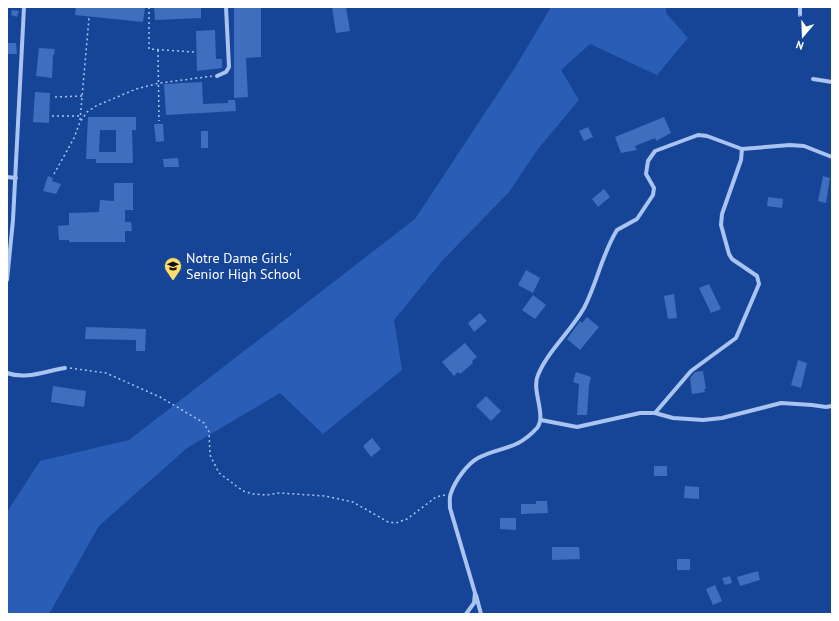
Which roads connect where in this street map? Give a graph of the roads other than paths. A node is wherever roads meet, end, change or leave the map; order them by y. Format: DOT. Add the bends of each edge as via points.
graph roads {
  1 [pos="24,7"];
  2 [pos="226,7"];
  3 [pos="800,7"];
  4 [pos="800,15"];
  5 [pos="217,76"];
  6 [pos="812,79"];
  7 [pos="832,82"];
  8 [pos="742,149"];
  9 [pos="832,157"];
  10 [pos="7,177"];
  11 [pos="16,178"];
  12 [pos="7,280"];
  13 [pos="65,368"];
  14 [pos="7,373"];
  15 [pos="832,406"];
  16 [pos="656,413"];
  17 [pos="541,420"];
  18 [pos="475,593"];
  19 [pos="466,614"];
  20 [pos="482,614"];
  1 -- 11 [label="street"];
  2 -- 5 [label="street" via="229,67 226,72"];
  3 -- 4 [label="street"];
  6 -- 7 [label="street"];
  8 -- 9 [label="street" via="804,146"];
  8 -- 16 [label="street" via="721,225 732,259 757,276 759,284 736,338 691,371"];
  8 -- 17 [label="street" via="698,135 655,151 648,161 646,174 654,188 653,195 637,220 616,230 584,307 537,377 536,390"];
  10 -- 11 [label="street"];
  11 -- 12 [label="street"];
  13 -- 14 [label="street" via="32,376"];
  15 -- 16 [label="street" via="781,403 722,418 702,420 673,418"];
  16 -- 17 [label="street" via="640,413 577,427"];
  17 -- 18 [label="street" via="538,427 523,440 509,448 478,458 460,476 450,494 450,508"];
  18 -- 19 [label="street" via="474,603"];
  18 -- 20 [label="street"];
}
